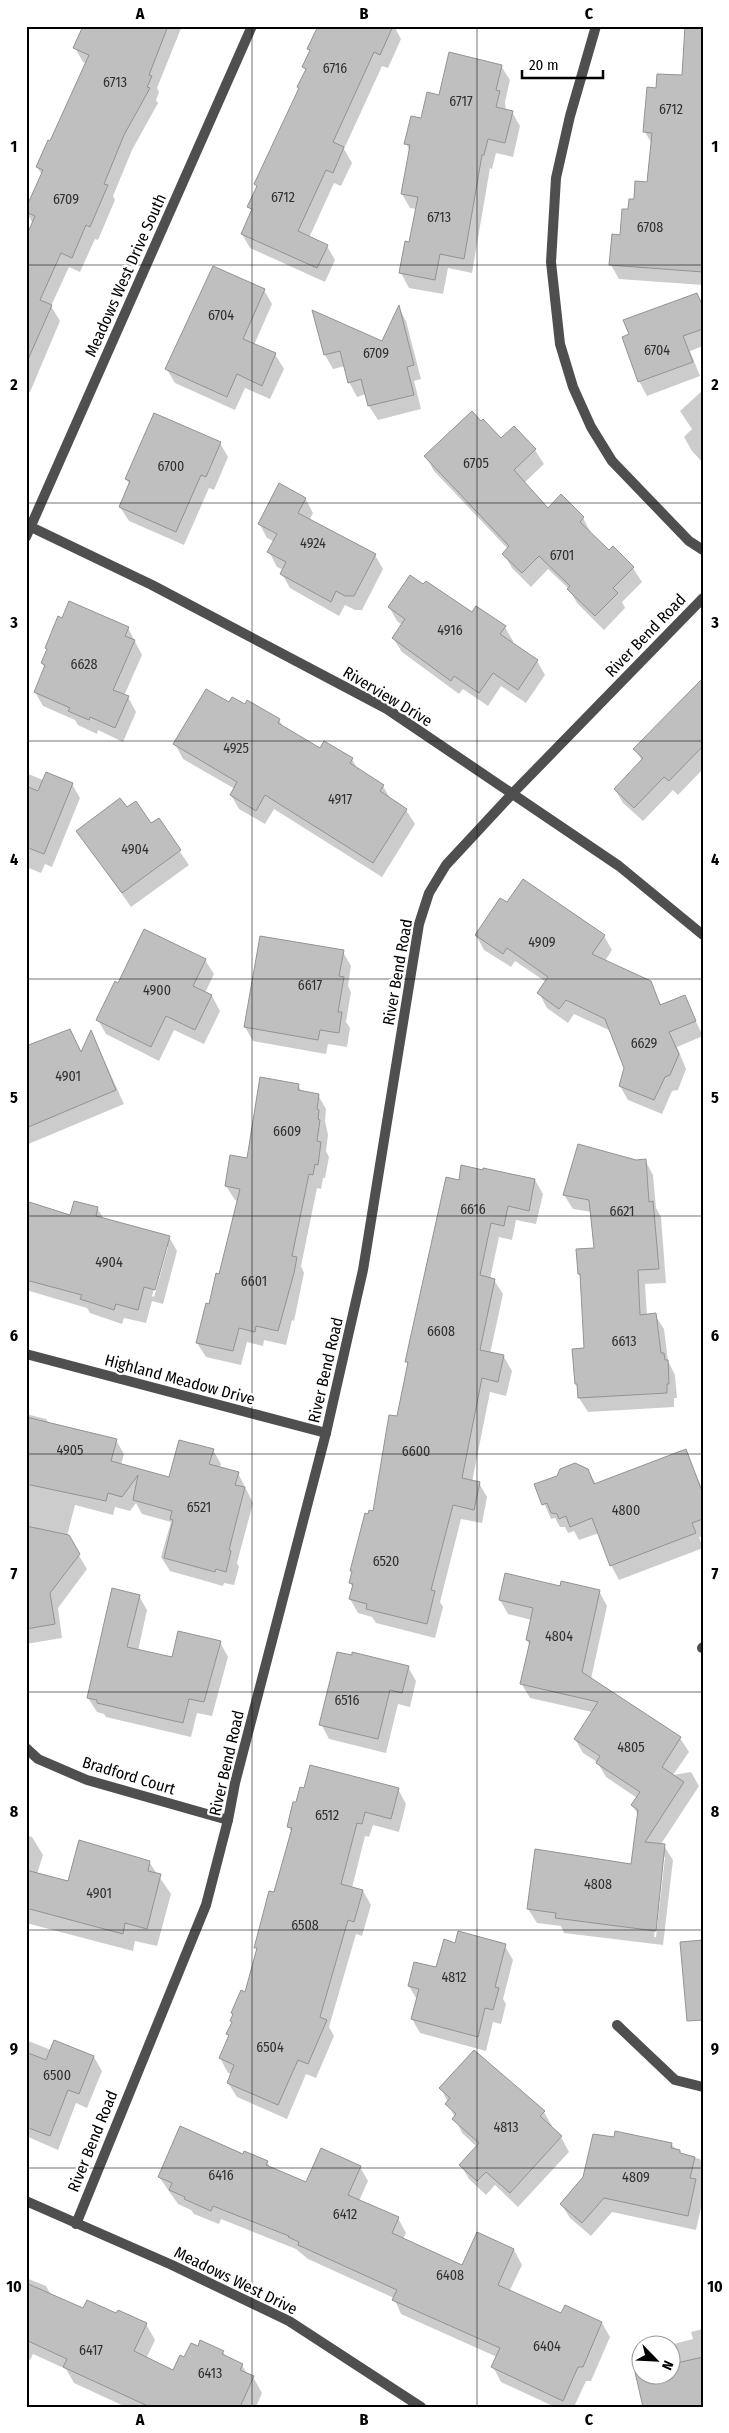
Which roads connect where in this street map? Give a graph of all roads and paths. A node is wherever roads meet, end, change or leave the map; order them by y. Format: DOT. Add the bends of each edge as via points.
graph roads {
  1 [pos="252,26"];
  2 [pos="596,26"];
  3 [pos="31,527"];
  4 [pos="26,537"];
  5 [pos="703,550"];
  6 [pos="703,598"];
  7 [pos="512,794"];
  8 [pos="703,935"];
  9 [pos="26,1354"];
  10 [pos="326,1433"];
  11 [pos="26,1748"];
  12 [pos="228,1820"];
  13 [pos="617,2025"];
  14 [pos="703,2087"];
  15 [pos="26,2201"];
  16 [pos="76,2224"];
  17 [pos="421,2407"];
  1 -- 3 [label="street, Meadows West Drive South"];
  2 -- 5 [label="street" via="556,178 551,262 560,344 573,387 591,427 612,461 689,541"];
  3 -- 4 [label="street, Meadows West Drive South"];
  3 -- 7 [label="street, Riverview Drive" via="152,585 387,709"];
  6 -- 7 [label="street, River Bend Road"];
  7 -- 8 [label="street, Riverview Drive" via="619,866"];
  7 -- 10 [label="street, River Bend Road" via="446,866 429,894 419,924 363,1270"];
  9 -- 10 [label="street, Highland Meadow Drive"];
  10 -- 12 [label="street, River Bend Road" via="237,1773"];
  11 -- 12 [label="street, Bradford Court" via="38,1759 87,1780"];
  12 -- 16 [label="street, River Bend Road" via="206,1905"];
  13 -- 14 [label="street" via="675,2080"];
  15 -- 16 [label="street, Meadows West Drive"];
  16 -- 17 [label="street, Meadows West Drive" via="289,2321"];
}
